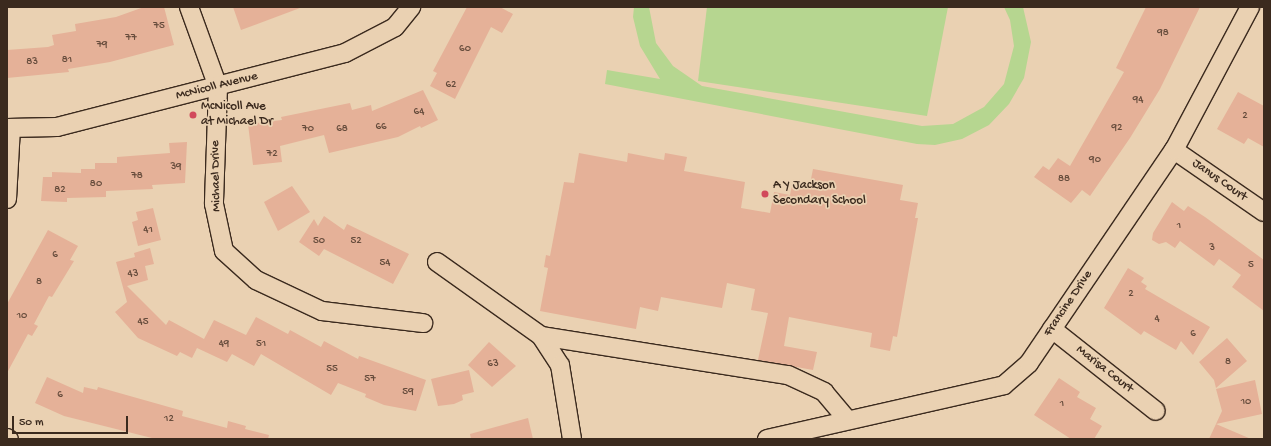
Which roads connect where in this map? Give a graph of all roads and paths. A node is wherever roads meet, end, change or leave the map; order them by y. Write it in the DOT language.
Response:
graph roads {
  1 [pos="189,7"];
  2 [pos="411,7"];
  3 [pos="1250,7"];
  4 [pos="218,87"];
  5 [pos="9,128"];
  6 [pos="1174,150"];
  7 [pos="7,199"];
  8 [pos="1264,212"];
  9 [pos="437,262"];
  10 [pos="423,323"];
  11 [pos="1052,329"];
  12 [pos="541,336"];
  13 [pos="1156,412"];
  14 [pos="847,419"];
  15 [pos="572,439"];
  16 [pos="767,439"];
  1 -- 4 [label="street, Michael Drive"];
  2 -- 4 [label="street, McNicoll Avenue"];
  3 -- 6 [label="street, Francine Drive"];
  4 -- 5 [label="street, McNicoll Avenue"];
  4 -- 10 [label="street, Michael Drive"];
  5 -- 7 [label="street"];
  6 -- 8 [label="street, Janus Court"];
  6 -- 11 [label="street, Francine Drive"];
  9 -- 12 [label="street"];
  11 -- 13 [label="street, Marisa Court"];
  11 -- 14 [label="street, Francine Drive"];
  12 -- 14 [label="street"];
  12 -- 15 [label="street"];
  14 -- 16 [label="street, Francine Drive"];
}
